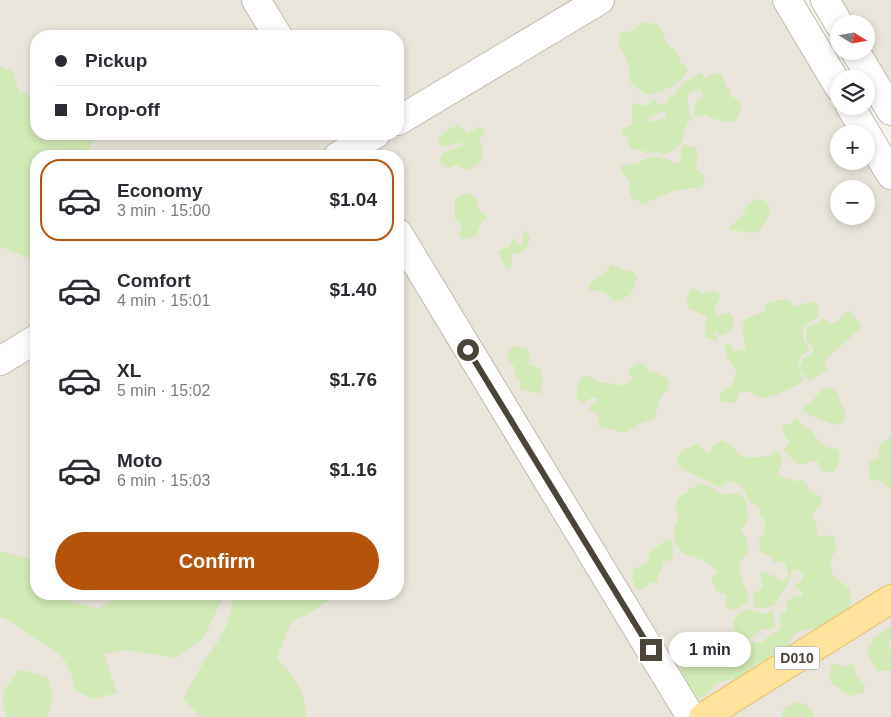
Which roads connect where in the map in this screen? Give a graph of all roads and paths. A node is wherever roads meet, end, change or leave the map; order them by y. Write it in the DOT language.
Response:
graph roads {
  1 [pos="256,0"];
  2 [pos="600,0"];
  3 [pos="787,0"];
  4 [pos="825,0"];
  5 [pos="834,15"];
  6 [pos="274,30"];
  7 [pos="860,60"];
  8 [pos="830,72"];
  9 [pos="891,111"];
  10 [pos="855,115"];
  11 [pos="404,117"];
  12 [pos="363,140"];
  13 [pos="344,149"];
  14 [pos="891,175"];
  15 [pos="404,242"];
  16 [pos="30,343"];
  17 [pos="0,361"];
  18 [pos="891,599"];
  19 [pos="691,717"];
  20 [pos="703,717"];
  1 -- 6 [label="street"];
  2 -- 11 [label="street"];
  3 -- 8 [label="street"];
  4 -- 5 [label="street"];
  7 -- 9 [label="street"];
  10 -- 14 [label="street"];
  12 -- 13 [label="street"];
  15 -- 19 [label="street"];
  16 -- 17 [label="street"];
  18 -- 20 [label="main road, D010"];
}
